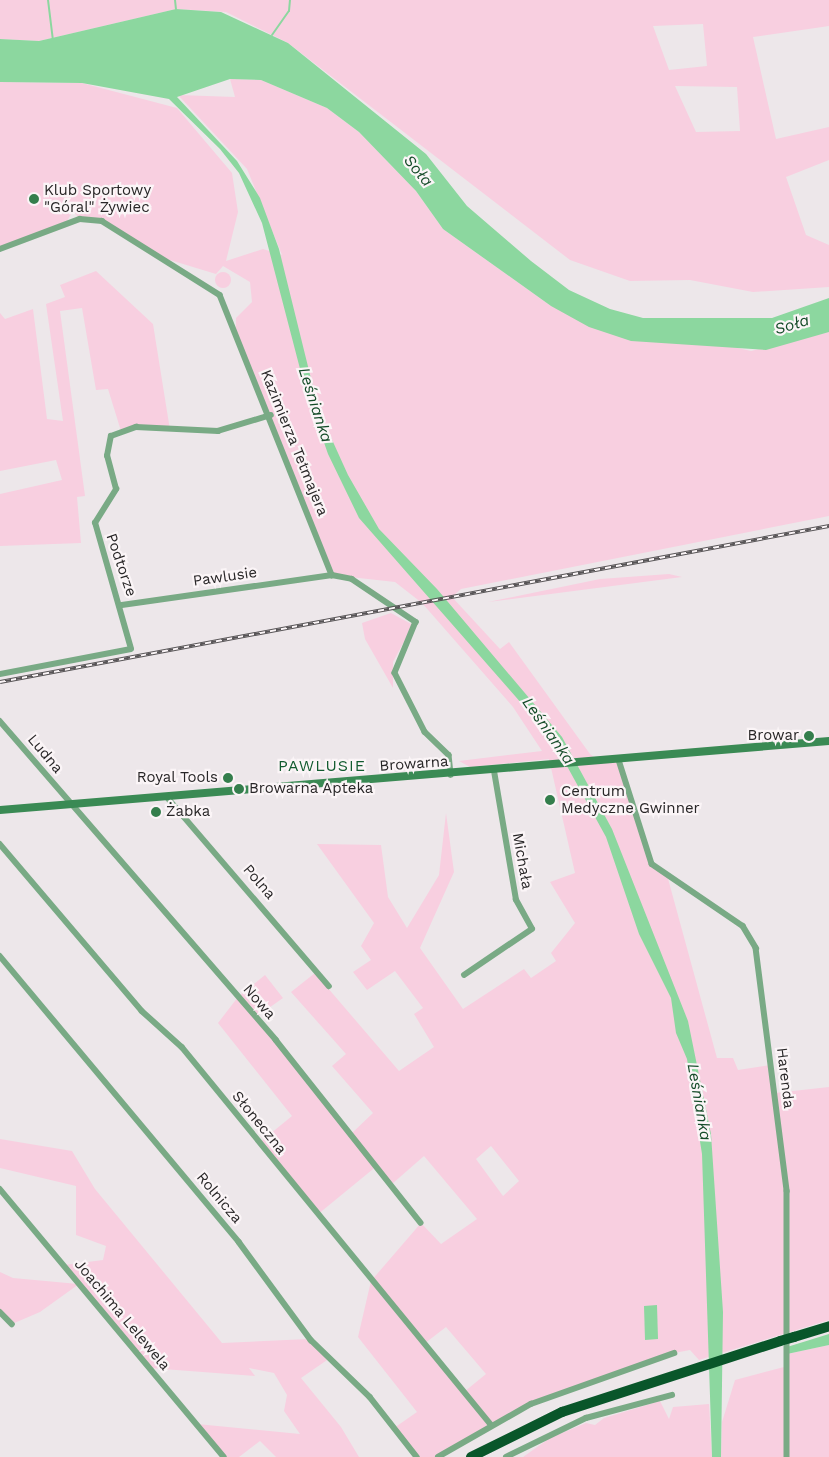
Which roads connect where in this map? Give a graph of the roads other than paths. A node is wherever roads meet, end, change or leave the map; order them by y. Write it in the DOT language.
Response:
graph roads {
  1 [pos="0,249"];
  2 [pos="271,415"];
  3 [pos="332,575"];
  4 [pos="122,605"];
  5 [pos="0,674"];
  6 [pos="0,721"];
  7 [pos="829,741"];
  8 [pos="619,760"];
  9 [pos="494,771"];
  10 [pos="451,775"];
  11 [pos="168,797"];
  12 [pos="71,804"];
  13 [pos="0,810"];
  14 [pos="0,844"];
  15 [pos="0,956"];
  16 [pos="464,975"];
  17 [pos="329,986"];
  18 [pos="0,1189"];
  19 [pos="421,1222"];
  20 [pos="0,1312"];
  21 [pos="12,1324"];
  22 [pos="829,1326"];
  23 [pos="674,1353"];
  24 [pos="672,1395"];
  25 [pos="491,1425"];
  26 [pos="224,1457"];
  27 [pos="417,1457"];
  28 [pos="438,1457"];
  29 [pos="471,1457"];
  30 [pos="506,1457"];
  31 [pos="787,1457"];
  1 -- 2 [label="street, Kazimierza Tetmajera"];
  2 -- 3 [label="street, Kazimierza Tetmajera"];
  2 -- 4 [label="street, Podtorze"];
  3 -- 4 [label="street, Pawlusie"];
  3 -- 10 [label="street"];
  4 -- 5 [label="street, Podtorze"];
  6 -- 12 [label="street, Ludna"];
  7 -- 8 [label="street, Browarna"];
  8 -- 9 [label="street, Browarna"];
  8 -- 31 [label="street, Harenda"];
  9 -- 10 [label="street, Browarna"];
  9 -- 16 [label="street, Michała"];
  10 -- 11 [label="street, Browarna"];
  11 -- 12 [label="street, Browarna"];
  11 -- 17 [label="street, Polna"];
  12 -- 13 [label="street, Browarna"];
  12 -- 19 [label="street, Nowa"];
  14 -- 25 [label="street, Słoneczna"];
  15 -- 27 [label="street, Rolnicza"];
  18 -- 26 [label="street, Joachima Lelewela"];
  20 -- 21 [label="street"];
  22 -- 29 [label="highway, bridge"];
  23 -- 25 [label="street"];
  24 -- 30 [label="street"];
  25 -- 28 [label="street"];
}
